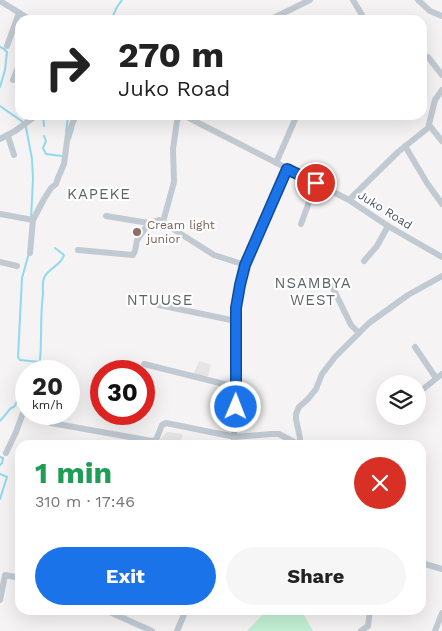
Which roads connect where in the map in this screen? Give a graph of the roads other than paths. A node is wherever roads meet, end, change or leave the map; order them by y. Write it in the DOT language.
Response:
graph roads {
  1 [pos="310,0"];
  2 [pos="353,0"];
  3 [pos="418,0"];
  4 [pos="0,1"];
  5 [pos="20,13"];
  6 [pos="23,15"];
  7 [pos="279,15"];
  8 [pos="362,15"];
  9 [pos="442,16"];
  10 [pos="15,26"];
  11 [pos="7,46"];
  12 [pos="427,58"];
  13 [pos="442,75"];
  14 [pos="15,77"];
  15 [pos="14,80"];
  16 [pos="442,90"];
  17 [pos="30,120"];
  18 [pos="74,120"];
  19 [pos="178,120"];
  20 [pos="191,120"];
  21 [pos="295,120"];
  22 [pos="429,125"];
  23 [pos="8,136"];
  24 [pos="0,139"];
  25 [pos="442,141"];
  26 [pos="405,146"];
  27 [pos="14,155"];
  28 [pos="276,163"];
  29 [pos="287,169"];
  30 [pos="316,183"];
  31 [pos="349,200"];
  32 [pos="442,204"];
  33 [pos="0,214"];
  34 [pos="106,216"];
  35 [pos="33,220"];
  36 [pos="163,222"];
  37 [pos="149,223"];
  38 [pos="301,224"];
  39 [pos="388,226"];
  40 [pos="78,250"];
  41 [pos="30,253"];
  42 [pos="442,257"];
  43 [pos="364,261"];
  44 [pos="0,262"];
  45 [pos="245,265"];
  46 [pos="17,266"];
  47 [pos="442,276"];
  48 [pos="330,282"];
  49 [pos="159,305"];
  50 [pos="236,321"];
  51 [pos="358,333"];
  52 [pos="415,347"];
  53 [pos="155,367"];
  54 [pos="439,376"];
  55 [pos="236,387"];
  56 [pos="426,387"];
  57 [pos="19,425"];
  58 [pos="63,425"];
  59 [pos="234,437"];
  60 [pos="146,440"];
  61 [pos="156,440"];
  62 [pos="290,440"];
  63 [pos="300,440"];
  64 [pos="6,453"];
  65 [pos="426,566"];
  66 [pos="442,569"];
  67 [pos="15,577"];
  68 [pos="0,600"];
  69 [pos="442,613"];
  70 [pos="116,615"];
  71 [pos="184,615"];
  72 [pos="369,615"];
  73 [pos="152,631"];
  74 [pos="177,631"];
  75 [pos="361,631"];
  76 [pos="436,631"];
  1 -- 7 [label="street"];
  2 -- 8 [label="street"];
  3 -- 9 [label="street"];
  4 -- 5 [label="street"];
  5 -- 6 [label="street"];
  10 -- 11 [label="street"];
  12 -- 13 [label="street"];
  14 -- 15 [label="street"];
  16 -- 22 [label="street"];
  17 -- 23 [label="street"];
  18 -- 35 [label="street"];
  19 -- 36 [label="street"];
  20 -- 28 [label="street, Juko Road"];
  21 -- 28 [label="street"];
  22 -- 25 [label="street"];
  22 -- 26 [label="street"];
  23 -- 24 [label="street"];
  23 -- 27 [label="street"];
  26 -- 31 [label="street"];
  26 -- 32 [label="street"];
  28 -- 29 [label="street, Juko Road"];
  29 -- 30 [label="street, Juko Road"];
  29 -- 45 [label="street"];
  30 -- 31 [label="street, Juko Road"];
  30 -- 38 [label="street"];
  31 -- 39 [label="street, Juko Road"];
  33 -- 35 [label="street"];
  34 -- 37 [label="street"];
  35 -- 41 [label="street"];
  36 -- 37 [label="street"];
  36 -- 45 [label="street"];
  37 -- 40 [label="street"];
  39 -- 42 [label="street, Juko Road"];
  39 -- 43 [label="street"];
  44 -- 46 [label="street"];
  45 -- 50 [label="street"];
  47 -- 51 [label="street"];
  48 -- 51 [label="street"];
  49 -- 50 [label="street"];
  50 -- 55 [label="street"];
  51 -- 63 [label="street"];
  52 -- 54 [label="street"];
  53 -- 55 [label="street"];
  54 -- 56 [label="street"];
  55 -- 59 [label="street"];
  57 -- 64 [label="street"];
  58 -- 60 [label="street"];
  59 -- 61 [label="street"];
  59 -- 62 [label="street"];
  65 -- 66 [label="street"];
  67 -- 68 [label="street"];
  69 -- 76 [label="street"];
  70 -- 73 [label="street"];
  71 -- 74 [label="street"];
  72 -- 75 [label="street"];
}
